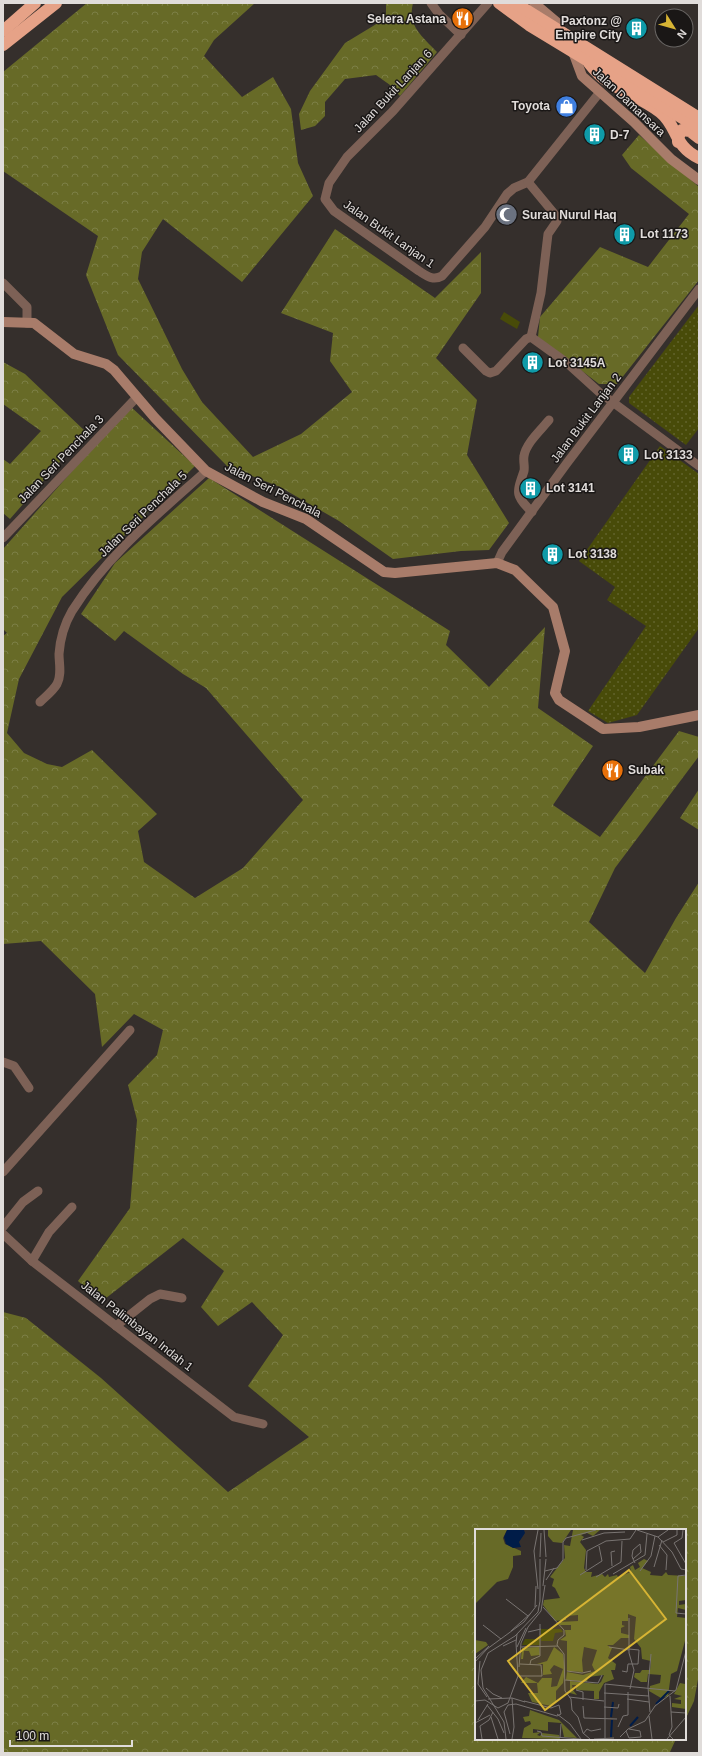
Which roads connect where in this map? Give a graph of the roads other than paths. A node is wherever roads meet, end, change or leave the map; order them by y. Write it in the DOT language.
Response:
graph roads {
  1 [pos="35,3"];
  2 [pos="56,3"];
  3 [pos="431,3"];
  4 [pos="488,3"];
  5 [pos="499,3"];
  6 [pos="516,3"];
  7 [pos="534,3"];
  8 [pos="559,24"];
  9 [pos="3,31"];
  10 [pos="461,34"];
  11 [pos="570,44"];
  12 [pos="3,45"];
  13 [pos="600,92"];
  14 [pos="699,118"];
  15 [pos="699,128"];
  16 [pos="699,137"];
  17 [pos="678,142"];
  18 [pos="699,158"];
  19 [pos="699,180"];
  20 [pos="528,182"];
  21 [pos="325,199"];
  22 [pos="3,283"];
  23 [pos="699,289"];
  24 [pos="3,322"];
  25 [pos="27,323"];
  26 [pos="531,337"];
  27 [pos="463,348"];
  28 [pos="137,397"];
  29 [pos="614,402"];
  30 [pos="549,420"];
  31 [pos="699,466"];
  32 [pos="206,470"];
  33 [pos="532,512"];
  34 [pos="3,538"];
  35 [pos="497,563"];
  36 [pos="40,702"];
  37 [pos="699,715"];
  38 [pos="130,1030"];
  39 [pos="3,1062"];
  40 [pos="30,1088"];
  41 [pos="3,1172"];
  42 [pos="38,1191"];
  43 [pos="72,1207"];
  44 [pos="3,1227"];
  45 [pos="3,1234"];
  46 [pos="32,1261"];
  47 [pos="182,1298"];
  48 [pos="116,1326"];
  49 [pos="263,1424"];
  1 -- 9 [label="highway"];
  2 -- 12 [label="highway"];
  3 -- 10 [label="street"];
  4 -- 10 [label="street, Jalan Bukit Lanjan 6"];
  5 -- 15 [label="highway, bridge"];
  6 -- 11 [label="street"];
  6 -- 14 [label="highway, bridge"];
  7 -- 8 [label="street"];
  8 -- 16 [label="street"];
  10 -- 21 [label="street, Jalan Bukit Lanjan 6"];
  11 -- 13 [label="street, Jalan Damansara"];
  11 -- 17 [label="highway"];
  13 -- 19 [label="street, Jalan Damansara"];
  13 -- 20 [label="street"];
  16 -- 17 [label="highway"];
  17 -- 18 [label="highway"];
  20 -- 21 [label="street, Jalan Bukit Lanjan 1"];
  20 -- 26 [label="street"];
  22 -- 25 [label="street"];
  23 -- 29 [label="street, Jalan Bukit Lanjan 2"];
  24 -- 25 [label="street, Jalan Seri Penchala"];
  25 -- 28 [label="street, Jalan Seri Penchala"];
  26 -- 27 [label="street"];
  26 -- 29 [label="street"];
  28 -- 32 [label="street, Jalan Seri Penchala"];
  28 -- 34 [label="street, Jalan Seri Penchala 3"];
  29 -- 31 [label="street"];
  29 -- 33 [label="street, Jalan Bukit Lanjan 2"];
  30 -- 33 [label="street"];
  32 -- 35 [label="street, Jalan Seri Penchala"];
  32 -- 36 [label="street, Jalan Seri Penchala 5"];
  33 -- 35 [label="street, Jalan Bukit Lanjan 2"];
  35 -- 37 [label="street, Jalan Seri Penchala"];
  38 -- 41 [label="street"];
  39 -- 40 [label="street"];
  42 -- 44 [label="street"];
  43 -- 46 [label="street"];
  45 -- 46 [label="street, Jalan Palimbayan Indah 1"];
  46 -- 48 [label="street, Jalan Palimbayan Indah 1"];
  47 -- 48 [label="street"];
  48 -- 49 [label="street, Jalan Palimbayan Indah 1"];
}
